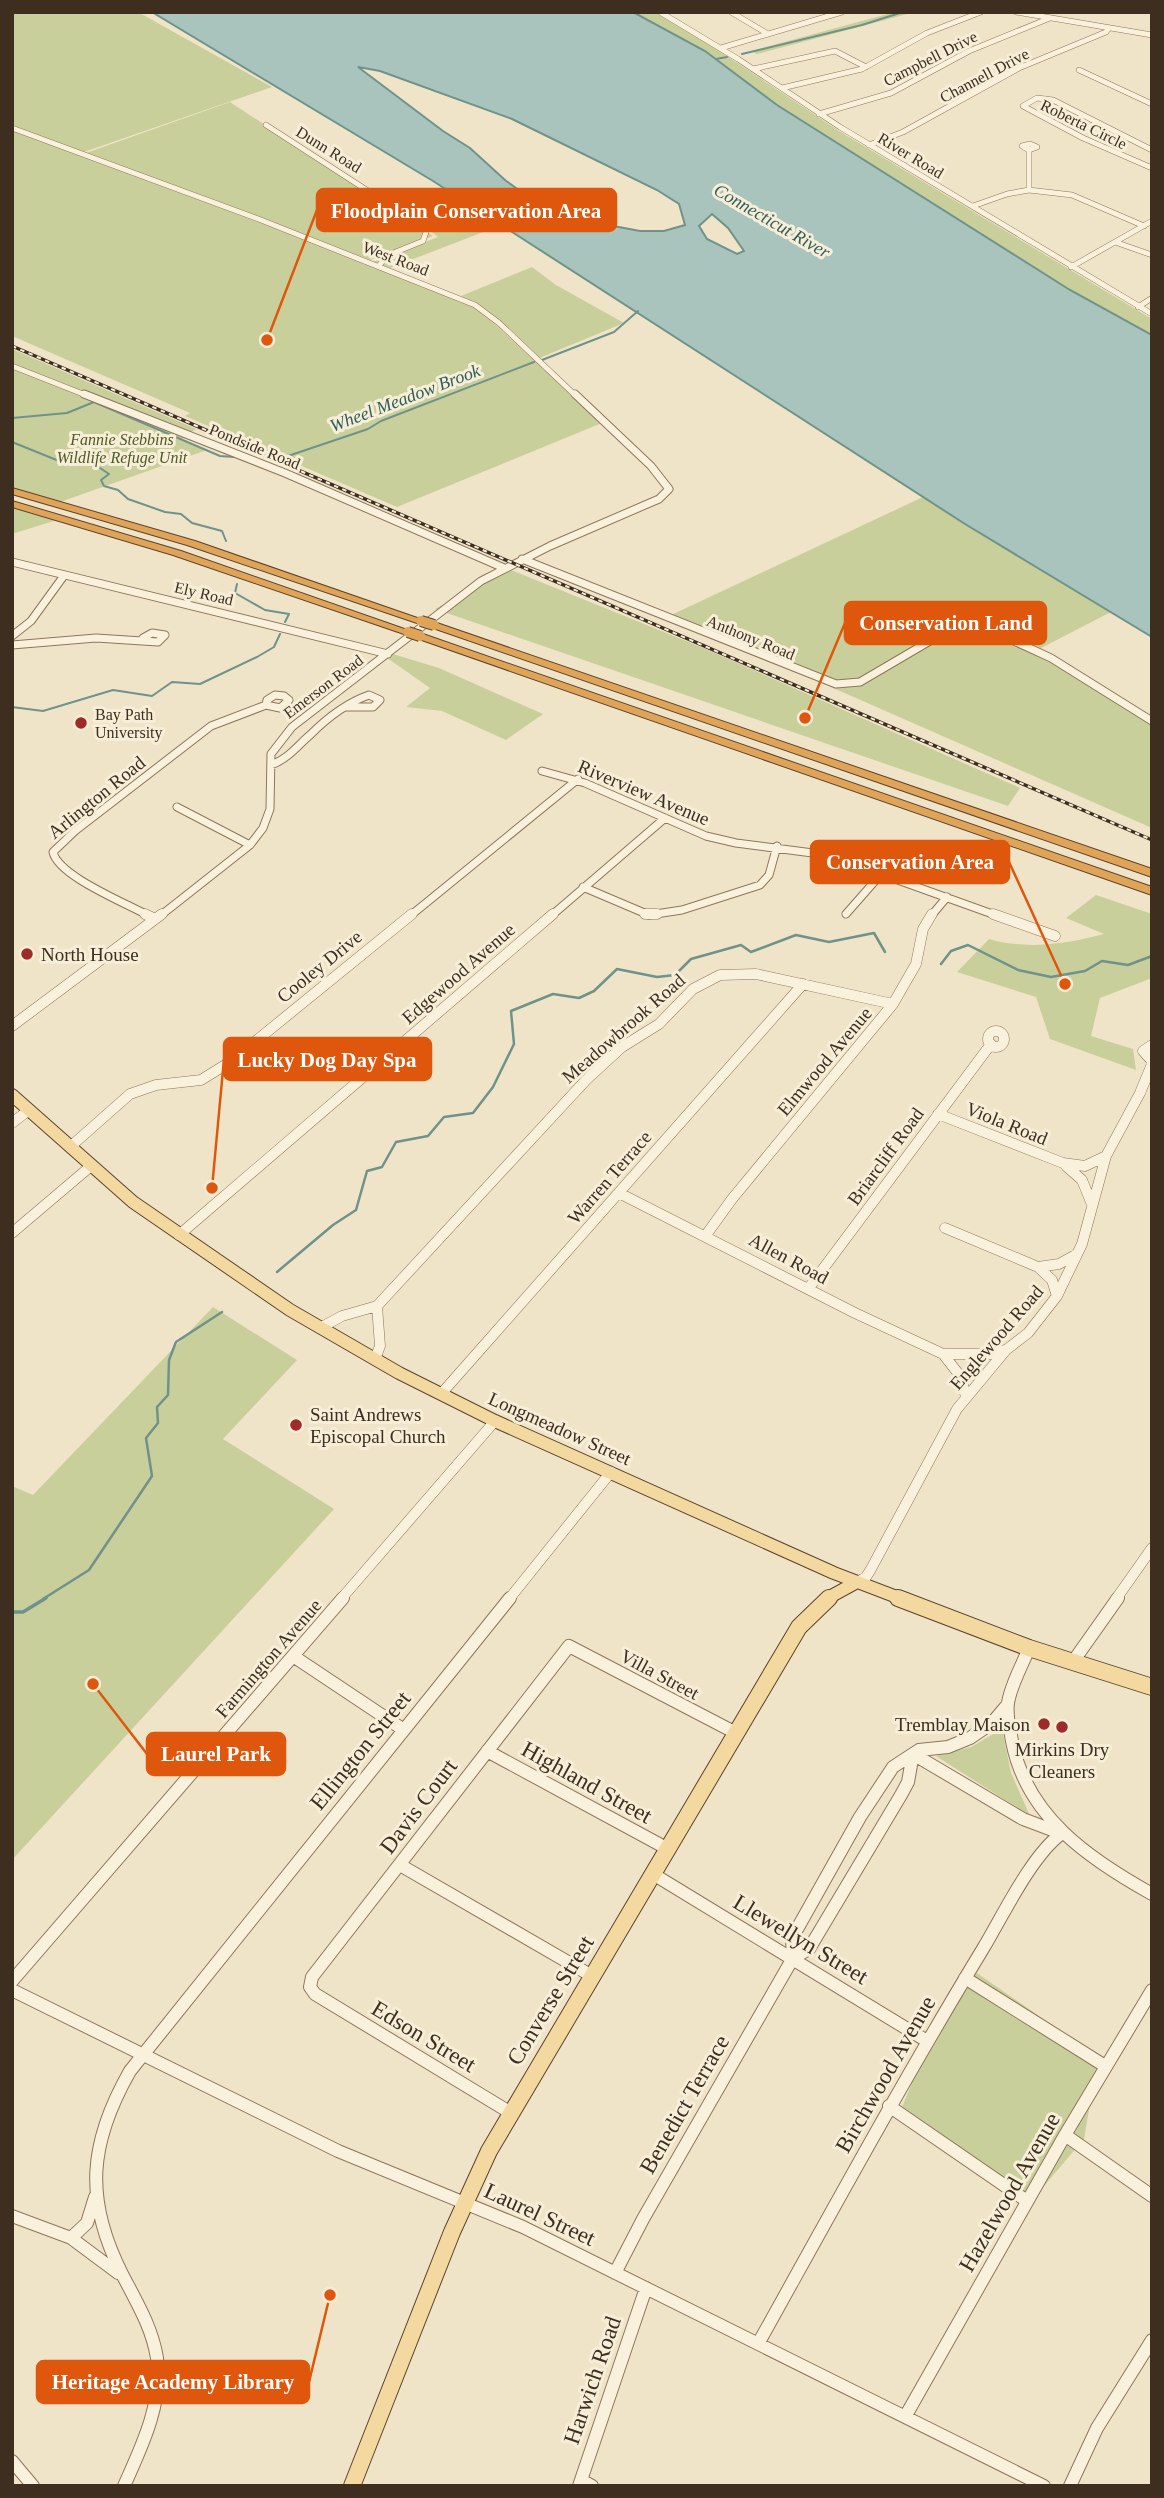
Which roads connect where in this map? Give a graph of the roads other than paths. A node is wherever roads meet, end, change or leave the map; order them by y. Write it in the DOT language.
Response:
graph roads {
  1 [pos="660,12"];
  2 [pos="731,12"];
  3 [pos="810,12"];
  4 [pos="842,12"];
  5 [pos="981,12"];
  6 [pos="1016,12"];
  7 [pos="823,18"];
  8 [pos="1050,18"];
  9 [pos="1110,28"];
  10 [pos="768,34"];
  11 [pos="1152,35"];
  12 [pos="721,48"];
  13 [pos="866,67"];
  14 [pos="753,69"];
  15 [pos="1079,69"];
  16 [pos="782,88"];
  17 [pos="1152,104"];
  18 [pos="819,114"];
  19 [pos="266,125"];
  20 [pos="12,128"];
  21 [pos="869,145"];
  22 [pos="1030,150"];
  23 [pos="1152,150"];
  24 [pos="1152,168"];
  25 [pos="1028,190"];
  26 [pos="973,206"];
  27 [pos="1149,224"];
  28 [pos="1115,242"];
  29 [pos="1152,255"];
  30 [pos="379,266"];
  31 [pos="1071,267"];
  32 [pos="1152,298"];
  33 [pos="1138,307"];
  34 [pos="1152,314"];
  35 [pos="12,366"];
  36 [pos="12,491"];
  37 [pos="667,493"];
  38 [pos="12,504"];
  39 [pos="484,559"];
  40 [pos="522,559"];
  41 [pos="12,562"];
  42 [pos="504,569"];
  43 [pos="63,577"];
  44 [pos="481,581"];
  45 [pos="26,625"];
  46 [pos="12,636"];
  47 [pos="143,638"];
  48 [pos="39,642"];
  49 [pos="12,645"];
  50 [pos="388,654"];
  51 [pos="266,705"];
  52 [pos="346,707"];
  53 [pos="1152,720"];
  54 [pos="271,765"];
  55 [pos="542,771"];
  56 [pos="578,779"];
  57 [pos="177,807"];
  58 [pos="665,818"];
  59 [pos="250,845"];
  60 [pos="777,846"];
  61 [pos="882,873"];
  62 [pos="1152,873"];
  63 [pos="583,887"];
  64 [pos="1152,891"];
  65 [pos="947,897"];
  66 [pos="846,914"];
  67 [pos="155,919"];
  68 [pos="1055,936"];
  69 [pos="803,984"];
  70 [pos="893,1004"];
  71 [pos="12,1026"];
  72 [pos="991,1044"];
  73 [pos="1152,1045"];
  74 [pos="1152,1063"];
  75 [pos="12,1095"];
  76 [pos="29,1110"];
  77 [pos="938,1114"];
  78 [pos="12,1123"];
  79 [pos="70,1147"];
  80 [pos="1106,1156"];
  81 [pos="1063,1163"];
  82 [pos="91,1166"];
  83 [pos="619,1192"];
  84 [pos="1091,1205"];
  85 [pos="945,1228"];
  86 [pos="12,1233"];
  87 [pos="179,1235"];
  88 [pos="705,1235"];
  89 [pos="1077,1254"];
  90 [pos="1038,1267"];
  91 [pos="808,1289"];
  92 [pos="1056,1296"];
  93 [pos="377,1306"];
  94 [pos="320,1328"];
  95 [pos="1006,1350"];
  96 [pos="943,1354"];
  97 [pos="375,1359"];
  98 [pos="441,1394"];
  99 [pos="966,1397"];
  100 [pos="495,1421"];
  101 [pos="611,1472"];
  102 [pos="1152,1548"];
  103 [pos="857,1582"];
  104 [pos="569,1646"];
  105 [pos="1029,1648"];
  106 [pos="293,1656"];
  107 [pos="1072,1663"];
  108 [pos="1152,1687"];
  109 [pos="1007,1704"];
  110 [pos="404,1730"];
  111 [pos="736,1733"];
  112 [pos="487,1751"];
  113 [pos="913,1754"];
  114 [pos="1062,1834"];
  115 [pos="668,1849"];
  116 [pos="400,1865"];
  117 [pos="653,1874"];
  118 [pos="1152,1894"];
  119 [pos="793,1958"];
  120 [pos="592,1976"];
  121 [pos="965,1978"];
  122 [pos="12,1981"];
  123 [pos="12,1990"];
  124 [pos="1152,1990"];
  125 [pos="316,1994"];
  126 [pos="927,2041"];
  127 [pos="143,2055"];
  128 [pos="1105,2066"];
  129 [pos="890,2106"];
  130 [pos="511,2113"];
  131 [pos="1065,2135"];
  132 [pos="96,2194"];
  133 [pos="1152,2196"];
  134 [pos="1027,2201"];
  135 [pos="465,2202"];
  136 [pos="12,2216"];
  137 [pos="71,2238"];
  138 [pos="615,2273"];
  139 [pos="130,2287"];
  140 [pos="646,2288"];
  141 [pos="1152,2340"];
  142 [pos="758,2344"];
  143 [pos="905,2417"];
  144 [pos="12,2461"];
  145 [pos="1026,2481"];
  146 [pos="584,2484"];
  147 [pos="33,2486"];
  148 [pos="124,2486"];
  149 [pos="352,2486"];
  150 [pos="1044,2486"];
  151 [pos="1070,2486"];
  1 -- 12 [label="street, River Road"];
  2 -- 10 [label="street"];
  3 -- 7 [label="street"];
  4 -- 7 [label="street"];
  5 -- 13 [label="street"];
  6 -- 8 [label="street"];
  7 -- 10 [label="street"];
  8 -- 9 [label="street"];
  8 -- 18 [label="street, Campbell Drive"];
  9 -- 11 [label="street"];
  9 -- 21 [label="street, Channell Drive"];
  10 -- 12 [label="street"];
  12 -- 14 [label="street, River Road"];
  13 -- 14 [label="street"];
  13 -- 16 [label="street"];
  14 -- 16 [label="street, River Road"];
  15 -- 17 [label="street"];
  16 -- 18 [label="street, River Road"];
  18 -- 21 [label="street, River Road"];
  19 -- 30 [label="street, Dunn Road"];
  20 -- 30 [label="street, West Road"];
  21 -- 26 [label="street, River Road"];
  22 -- 25 [label="street"];
  23 -- 24 [label="street, Roberta Circle"];
  25 -- 26 [label="street"];
  25 -- 27 [label="street"];
  26 -- 31 [label="street, River Road"];
  27 -- 28 [label="street"];
  28 -- 29 [label="street"];
  28 -- 31 [label="street"];
  30 -- 37 [label="street, West Road"];
  31 -- 33 [label="street, River Road"];
  32 -- 33 [label="street"];
  33 -- 34 [label="street, River Road"];
  35 -- 39 [label="street, Pondside Road"];
  36 -- 62 [label="highway, bridge"];
  37 -- 40 [label="street, Emerson Road"];
  38 -- 64 [label="highway, bridge"];
  39 -- 42 [label="street, Pondside Road"];
  39 -- 44 [label="street"];
  40 -- 42 [label="street, Emerson Road"];
  40 -- 53 [label="street, Anthony Road"];
  41 -- 43 [label="street, Ely Road"];
  42 -- 44 [label="street, Emerson Road"];
  43 -- 45 [label="street"];
  43 -- 50 [label="street, Ely Road"];
  44 -- 50 [label="street, Emerson Road"];
  45 -- 46 [label="street"];
  45 -- 48 [label="street"];
  47 -- 48 [label="street"];
  48 -- 49 [label="street"];
  50 -- 54 [label="street, Emerson Road"];
  51 -- 67 [label="street, Arlington Road"];
  52 -- 54 [label="street"];
  54 -- 59 [label="street, Emerson Road"];
  55 -- 56 [label="street, Riverview Avenue"];
  56 -- 58 [label="street, Riverview Avenue"];
  56 -- 79 [label="street, Cooley Drive"];
  57 -- 59 [label="street"];
  58 -- 60 [label="street, Riverview Avenue"];
  58 -- 63 [label="street, Edgewood Avenue"];
  59 -- 67 [label="street, Emerson Road"];
  60 -- 61 [label="street, Riverview Avenue"];
  60 -- 63 [label="street"];
  61 -- 65 [label="street, Riverview Avenue"];
  61 -- 66 [label="street"];
  63 -- 87 [label="street, Edgewood Avenue"];
  65 -- 68 [label="street, Riverview Avenue"];
  65 -- 70 [label="street, Elmwood Avenue"];
  67 -- 71 [label="street, Emerson Road"];
  69 -- 70 [label="street, Meadowbrook Road"];
  69 -- 83 [label="street, Warren Terrace"];
  69 -- 93 [label="street, Meadowbrook Road"];
  70 -- 88 [label="street, Elmwood Avenue"];
  72 -- 77 [label="street, Briarcliff Road"];
  73 -- 74 [label="street, Englewood Road"];
  74 -- 80 [label="street, Englewood Road"];
  75 -- 76 [label="main road, Longmeadow Street"];
  76 -- 78 [label="street"];
  76 -- 79 [label="main road, Longmeadow Street"];
  77 -- 81 [label="street, Viola Road"];
  77 -- 91 [label="street, Briarcliff Road"];
  79 -- 82 [label="main road, Longmeadow Street"];
  80 -- 81 [label="street, Viola Road"];
  80 -- 84 [label="street, Englewood Road"];
  81 -- 84 [label="street, Viola Road"];
  82 -- 86 [label="street"];
  82 -- 87 [label="main road, Longmeadow Street"];
  83 -- 88 [label="street, Allen Road"];
  83 -- 98 [label="street, Warren Terrace"];
  84 -- 89 [label="street, Englewood Road"];
  85 -- 90 [label="street"];
  87 -- 94 [label="main road, Longmeadow Street"];
  88 -- 91 [label="street, Allen Road"];
  89 -- 90 [label="street"];
  89 -- 92 [label="street, Englewood Road"];
  90 -- 92 [label="street"];
  91 -- 96 [label="street, Allen Road"];
  92 -- 95 [label="street, Englewood Road"];
  93 -- 94 [label="street"];
  93 -- 97 [label="street"];
  94 -- 97 [label="main road, Longmeadow Street"];
  95 -- 96 [label="street, Allen Road"];
  95 -- 99 [label="street, Englewood Road"];
  96 -- 99 [label="street"];
  97 -- 98 [label="main road, Longmeadow Street"];
  98 -- 100 [label="main road, Longmeadow Street"];
  99 -- 103 [label="street, Englewood Road"];
  100 -- 101 [label="main road, Longmeadow Street"];
  100 -- 106 [label="street, Farmington Avenue"];
  101 -- 103 [label="main road, Longmeadow Street"];
  101 -- 110 [label="street, Ellington Street"];
  102 -- 107 [label="street"];
  103 -- 105 [label="main road, Longmeadow Street"];
  103 -- 111 [label="main road, Converse Street"];
  104 -- 111 [label="street, Villa Street"];
  104 -- 112 [label="street, Davis Court"];
  105 -- 107 [label="main road, Longmeadow Street"];
  105 -- 109 [label="street"];
  106 -- 110 [label="street"];
  106 -- 122 [label="street, Farmington Avenue"];
  107 -- 108 [label="main road, Longmeadow Street"];
  109 -- 113 [label="street, Benedict Terrace"];
  109 -- 114 [label="street"];
  110 -- 127 [label="street, Ellington Street"];
  111 -- 115 [label="main road, Converse Street"];
  112 -- 115 [label="street, Highland Street"];
  112 -- 116 [label="street, Davis Court"];
  113 -- 114 [label="street"];
  113 -- 119 [label="street, Benedict Terrace"];
  113 -- 119 [label="street, Benedict Terrace"];
  114 -- 118 [label="street"];
  114 -- 121 [label="street, Birchwood Avenue"];
  115 -- 117 [label="main road, Converse Street"];
  116 -- 120 [label="street"];
  116 -- 125 [label="street, Davis Court"];
  117 -- 119 [label="street, Llewellyn Street"];
  117 -- 120 [label="main road, Converse Street"];
  119 -- 126 [label="street, Llewellyn Street"];
  119 -- 138 [label="street, Benedict Terrace"];
  120 -- 130 [label="main road, Converse Street"];
  121 -- 126 [label="street, Birchwood Avenue"];
  121 -- 128 [label="street"];
  123 -- 127 [label="street, Laurel Street"];
  124 -- 128 [label="street, Hazelwood Avenue"];
  125 -- 130 [label="street, Edson Street"];
  126 -- 129 [label="street, Birchwood Avenue"];
  127 -- 132 [label="street, Ellington Street"];
  127 -- 135 [label="street, Laurel Street"];
  128 -- 131 [label="street, Hazelwood Avenue"];
  129 -- 134 [label="street"];
  129 -- 142 [label="street, Birchwood Avenue"];
  130 -- 135 [label="main road, Converse Street"];
  131 -- 133 [label="street"];
  131 -- 134 [label="street, Hazelwood Avenue"];
  132 -- 137 [label="street"];
  132 -- 139 [label="street"];
  134 -- 143 [label="street, Hazelwood Avenue"];
  135 -- 138 [label="street, Laurel Street"];
  135 -- 149 [label="main road, Converse Street"];
  136 -- 137 [label="street"];
  137 -- 139 [label="street"];
  138 -- 140 [label="street, Laurel Street"];
  139 -- 148 [label="street"];
  140 -- 142 [label="street, Laurel Street"];
  140 -- 146 [label="street, Harwich Road"];
  141 -- 151 [label="street"];
  142 -- 143 [label="street, Laurel Street"];
  143 -- 145 [label="street, Laurel Street"];
  144 -- 147 [label="street"];
  145 -- 150 [label="street, Laurel Street"];
}
